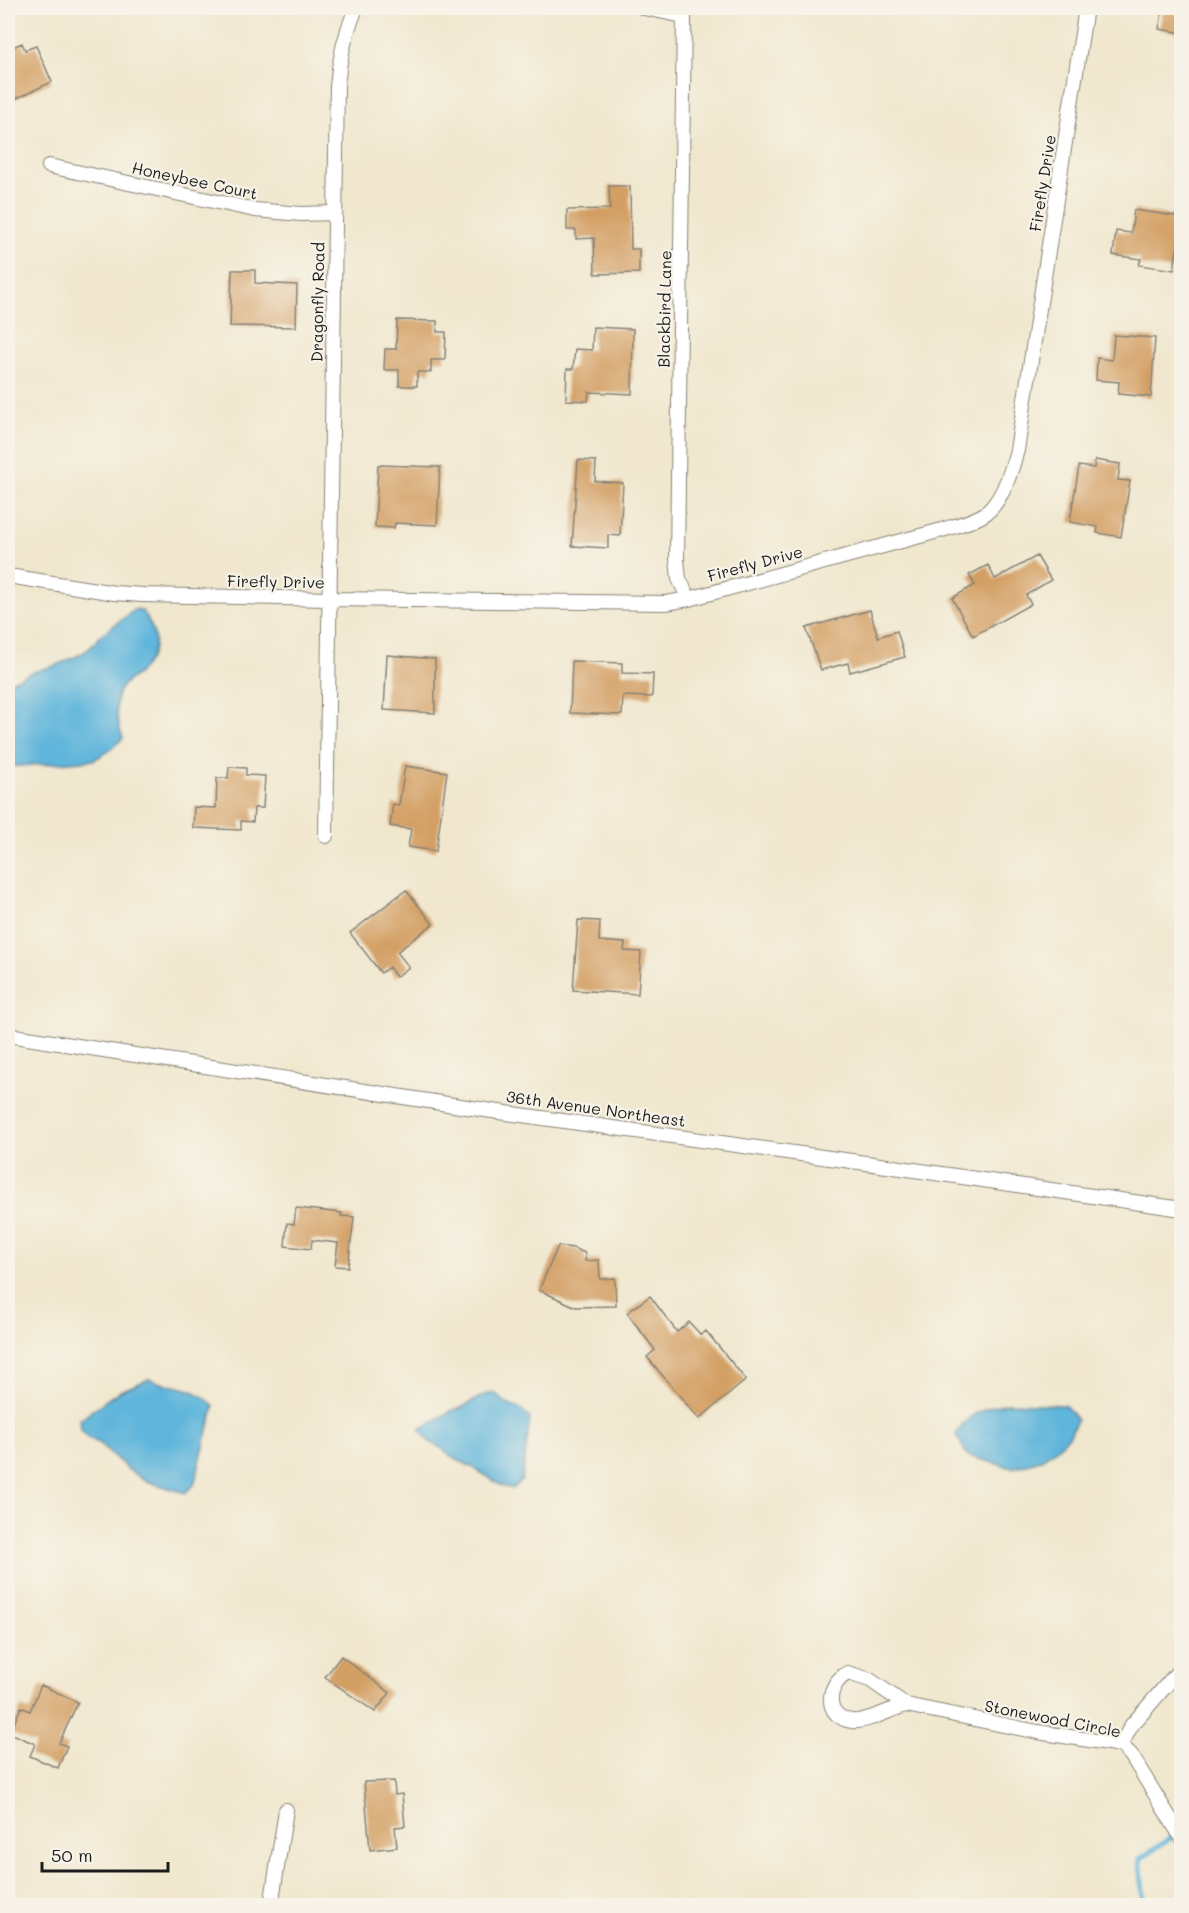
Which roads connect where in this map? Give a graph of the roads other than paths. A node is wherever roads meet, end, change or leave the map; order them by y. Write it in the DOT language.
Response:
graph roads {
  1 [pos="356,8"];
  2 [pos="644,8"];
  3 [pos="1086,8"];
  4 [pos="49,166"];
  5 [pos="335,213"];
  6 [pos="8,576"];
  7 [pos="329,599"];
  8 [pos="689,599"];
  9 [pos="326,836"];
  10 [pos="8,1035"];
  11 [pos="1182,1209"];
  12 [pos="1182,1667"];
  13 [pos="906,1705"];
  14 [pos="1121,1745"];
  15 [pos="286,1810"];
  16 [pos="1182,1838"];
  17 [pos="271,1905"];
  1 -- 5 [label="street, Dragonfly Road"];
  2 -- 8 [label="street, Blackbird Lane"];
  3 -- 8 [label="street, Firefly Drive"];
  4 -- 5 [label="street, Honeybee Court"];
  5 -- 7 [label="street, Dragonfly Road"];
  6 -- 7 [label="street, Firefly Drive"];
  7 -- 8 [label="street, Firefly Drive"];
  7 -- 9 [label="street, Dragonfly Road"];
  10 -- 11 [label="street, 36th Avenue Northeast"];
  12 -- 14 [label="street"];
  13 -- 13 [label="street, Stonewood Circle"];
  13 -- 14 [label="street, Stonewood Circle"];
  14 -- 16 [label="street, Stonewood Circle"];
  15 -- 17 [label="street"];
}
